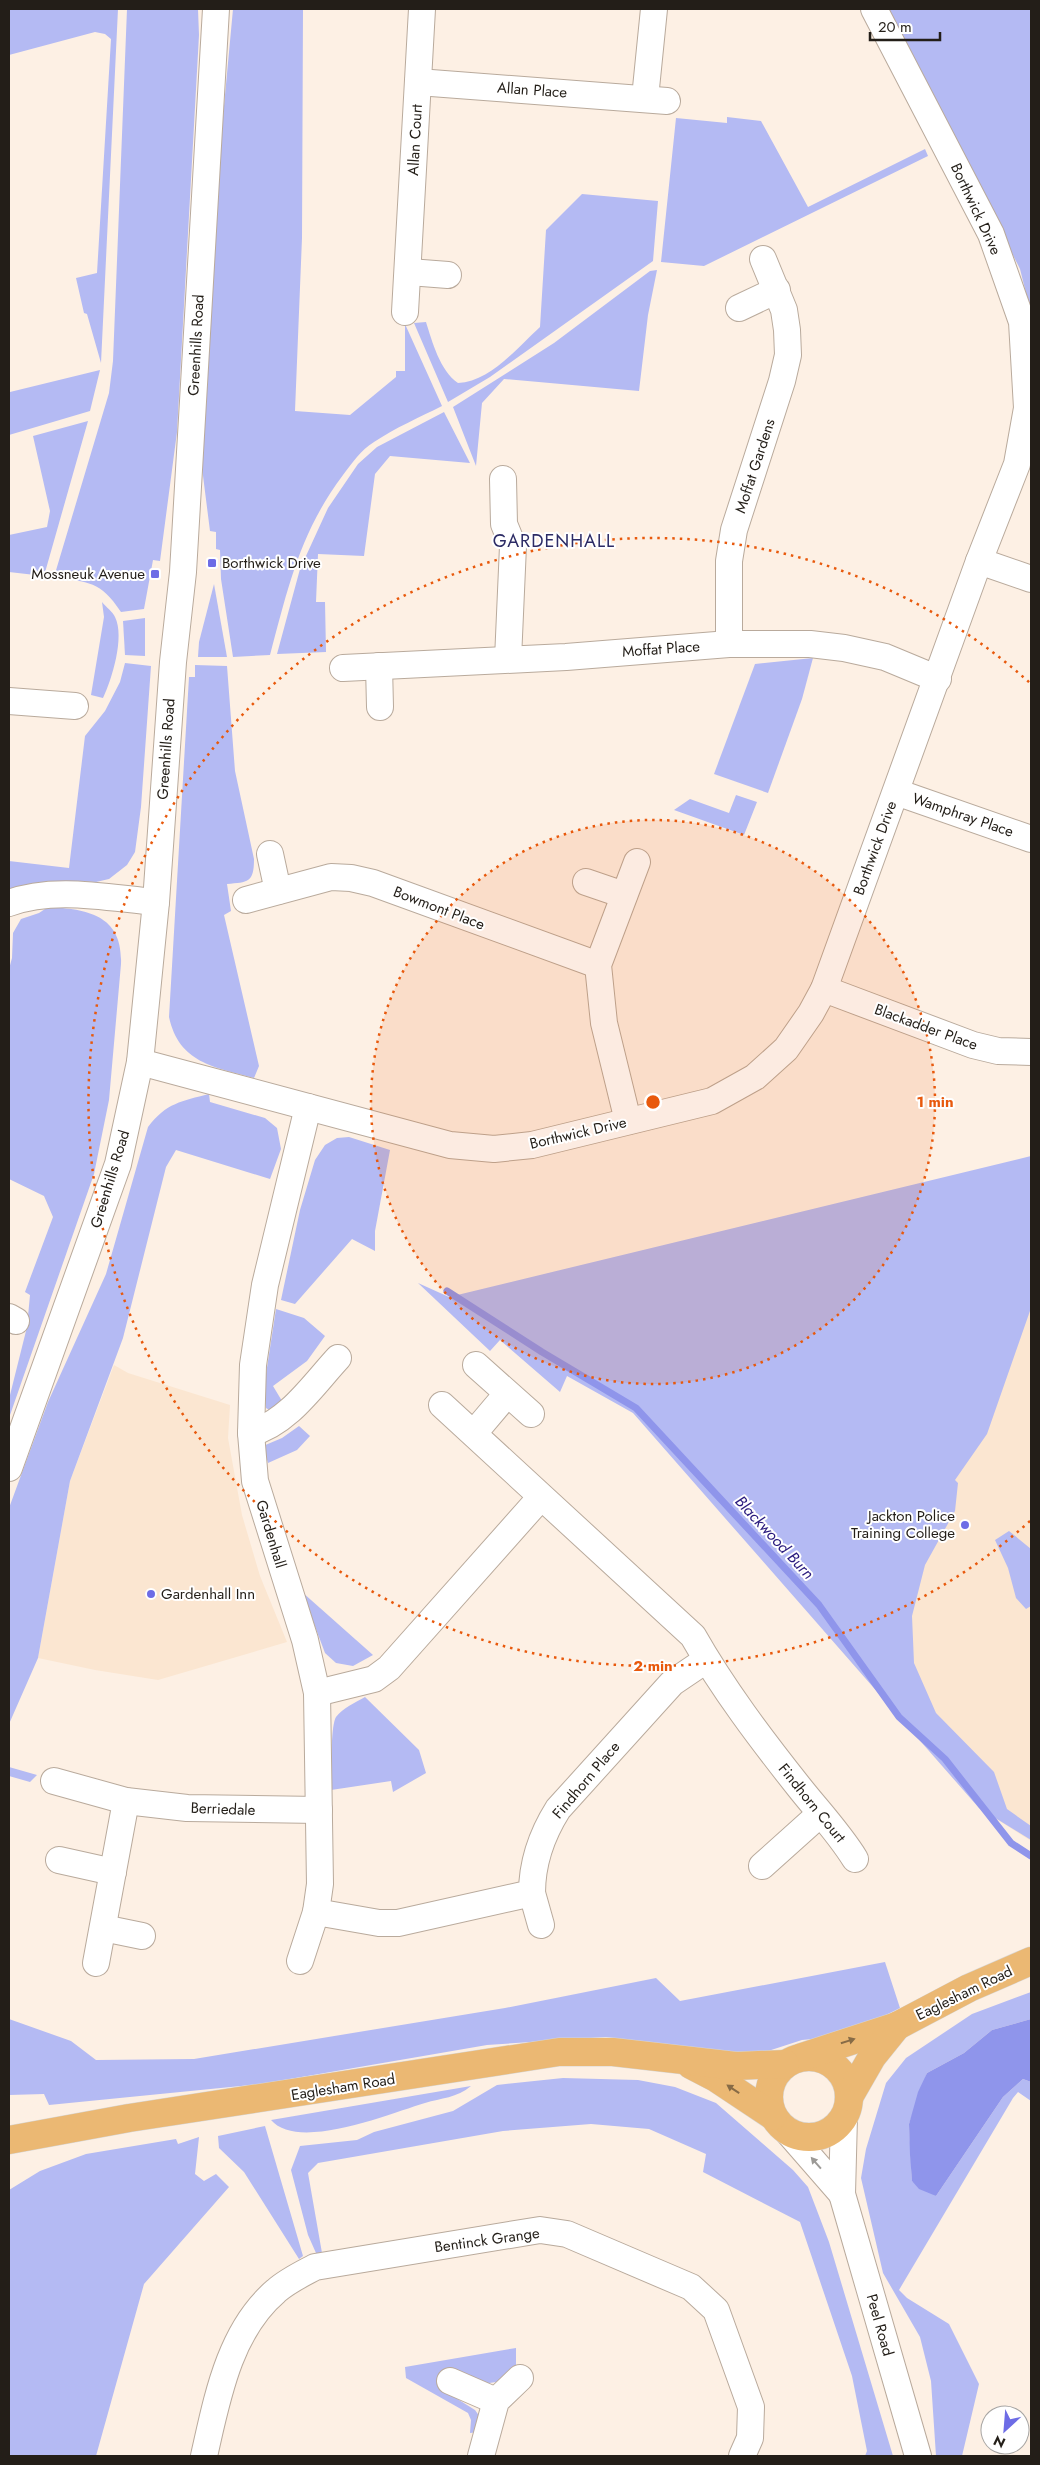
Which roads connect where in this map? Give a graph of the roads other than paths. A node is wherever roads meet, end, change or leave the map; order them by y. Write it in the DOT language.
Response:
graph roads {
  1 [pos="216,9"];
  2 [pos="422,9"];
  3 [pos="654,9"];
  4 [pos="874,9"];
  5 [pos="418,82"];
  6 [pos="762,259"];
  7 [pos="409,272"];
  8 [pos="448,275"];
  9 [pos="777,290"];
  10 [pos="739,308"];
  11 [pos="405,312"];
  12 [pos="503,479"];
  13 [pos="979,561"];
  14 [pos="1031,579"];
  15 [pos="729,644"];
  16 [pos="508,659"];
  17 [pos="379,666"];
  18 [pos="343,668"];
  19 [pos="938,679"];
  20 [pos="9,700"];
  21 [pos="75,706"];
  22 [pos="380,707"];
  23 [pos="896,792"];
  24 [pos="1031,839"];
  25 [pos="270,854"];
  26 [pos="637,862"];
  27 [pos="586,882"];
  28 [pos="278,891"];
  29 [pos="624,895"];
  30 [pos="246,900"];
  31 [pos="156,902"];
  32 [pos="9,903"];
  33 [pos="598,965"];
  34 [pos="824,989"];
  35 [pos="1031,1052"];
  36 [pos="140,1062"];
  37 [pos="308,1107"];
  38 [pos="628,1121"];
  39 [pos="338,1358"];
  40 [pos="476,1365"];
  41 [pos="507,1394"];
  42 [pos="442,1405"];
  43 [pos="531,1414"];
  44 [pos="251,1433"];
  45 [pos="474,1433"];
  46 [pos="9,1468"];
  47 [pos="540,1497"];
  48 [pos="706,1660"];
  49 [pos="317,1693"];
  50 [pos="54,1781"];
  51 [pos="126,1801"];
  52 [pos="319,1810"];
  53 [pos="820,1814"];
  54 [pos="855,1859"];
  55 [pos="59,1860"];
  56 [pos="762,1866"];
  57 [pos="113,1872"];
  58 [pos="532,1893"];
  59 [pos="316,1912"];
  60 [pos="541,1925"];
  61 [pos="103,1928"];
  62 [pos="142,1936"];
  63 [pos="300,1961"];
  64 [pos="1031,1961"];
  65 [pos="96,1963"];
  66 [pos="897,2026"];
  67 [pos="678,2059"];
  68 [pos="794,2060"];
  69 [pos="847,2107"];
  70 [pos="781,2124"];
  71 [pos="9,2140"];
  72 [pos="842,2194"];
  73 [pos="520,2378"];
  74 [pos="450,2381"];
  75 [pos="496,2401"];
  76 [pos="204,2456"];
  77 [pos="481,2456"];
  78 [pos="742,2456"];
  79 [pos="918,2456"];
  1 -- 31 [label="street, Greenhills Road"];
  2 -- 5 [label="street, Allan Court"];
  3 -- 5 [label="street, Allan Place"];
  4 -- 13 [label="street, Borthwick Drive"];
  5 -- 7 [label="street, Allan Court"];
  6 -- 9 [label="street, Moffat Gardens"];
  7 -- 8 [label="street"];
  7 -- 11 [label="street, Allan Court"];
  9 -- 10 [label="street"];
  9 -- 15 [label="street, Moffat Gardens"];
  12 -- 16 [label="street"];
  13 -- 14 [label="street"];
  13 -- 19 [label="street, Borthwick Drive"];
  15 -- 16 [label="street, Moffat Place"];
  15 -- 19 [label="street, Moffat Place"];
  16 -- 17 [label="street, Moffat Place"];
  17 -- 18 [label="street, Moffat Place"];
  17 -- 22 [label="street"];
  19 -- 23 [label="street, Borthwick Drive"];
  20 -- 21 [label="street"];
  23 -- 24 [label="street, Wamphray Place"];
  23 -- 34 [label="street, Borthwick Drive"];
  25 -- 28 [label="street"];
  26 -- 29 [label="street"];
  27 -- 29 [label="street"];
  28 -- 30 [label="street, Bowmont Place"];
  28 -- 33 [label="street, Bowmont Place"];
  29 -- 33 [label="street"];
  31 -- 32 [label="street"];
  31 -- 36 [label="street, Greenhills Road"];
  33 -- 38 [label="street"];
  34 -- 35 [label="street, Blackadder Place"];
  34 -- 38 [label="street, Borthwick Drive"];
  36 -- 37 [label="street, Borthwick Drive"];
  36 -- 46 [label="street, Greenhills Road"];
  37 -- 38 [label="street, Borthwick Drive"];
  37 -- 44 [label="street, Gardenhall"];
  39 -- 44 [label="street"];
  40 -- 41 [label="street"];
  41 -- 43 [label="street"];
  41 -- 45 [label="street"];
  42 -- 45 [label="street"];
  44 -- 49 [label="street, Gardenhall"];
  45 -- 47 [label="street"];
  47 -- 48 [label="street"];
  47 -- 49 [label="street"];
  48 -- 53 [label="street, Findhorn Court"];
  48 -- 58 [label="street, Findhorn Place"];
  49 -- 52 [label="street, Gardenhall"];
  50 -- 51 [label="street, Berriedale"];
  51 -- 52 [label="street, Berriedale"];
  51 -- 57 [label="street"];
  52 -- 59 [label="street, Gardenhall"];
  53 -- 54 [label="street, Findhorn Court"];
  53 -- 56 [label="street"];
  55 -- 57 [label="street"];
  57 -- 61 [label="street"];
  58 -- 59 [label="street"];
  58 -- 60 [label="street, Findhorn Place"];
  59 -- 63 [label="street, Gardenhall"];
  61 -- 62 [label="street"];
  61 -- 65 [label="street"];
  64 -- 66 [label="main road, Eaglesham Road"];
  68 -- 66 [label="main road, one-way"];
  66 -- 69 [label="main road"];
  67 -- 68 [label="main road, Eaglesham Road"];
  70 -- 67 [label="main road, one-way"];
  67 -- 71 [label="main road, Eaglesham Road"];
  68 -- 69 [label="main road"];
  68 -- 70 [label="main road"];
  69 -- 70 [label="main road"];
  69 -- 72 [label="street"];
  72 -- 70 [label="street, one-way"];
  72 -- 79 [label="street, Peel Road"];
  73 -- 75 [label="street"];
  74 -- 75 [label="street"];
  75 -- 77 [label="street"];
  76 -- 78 [label="street, Bentinck Grange"];
}
